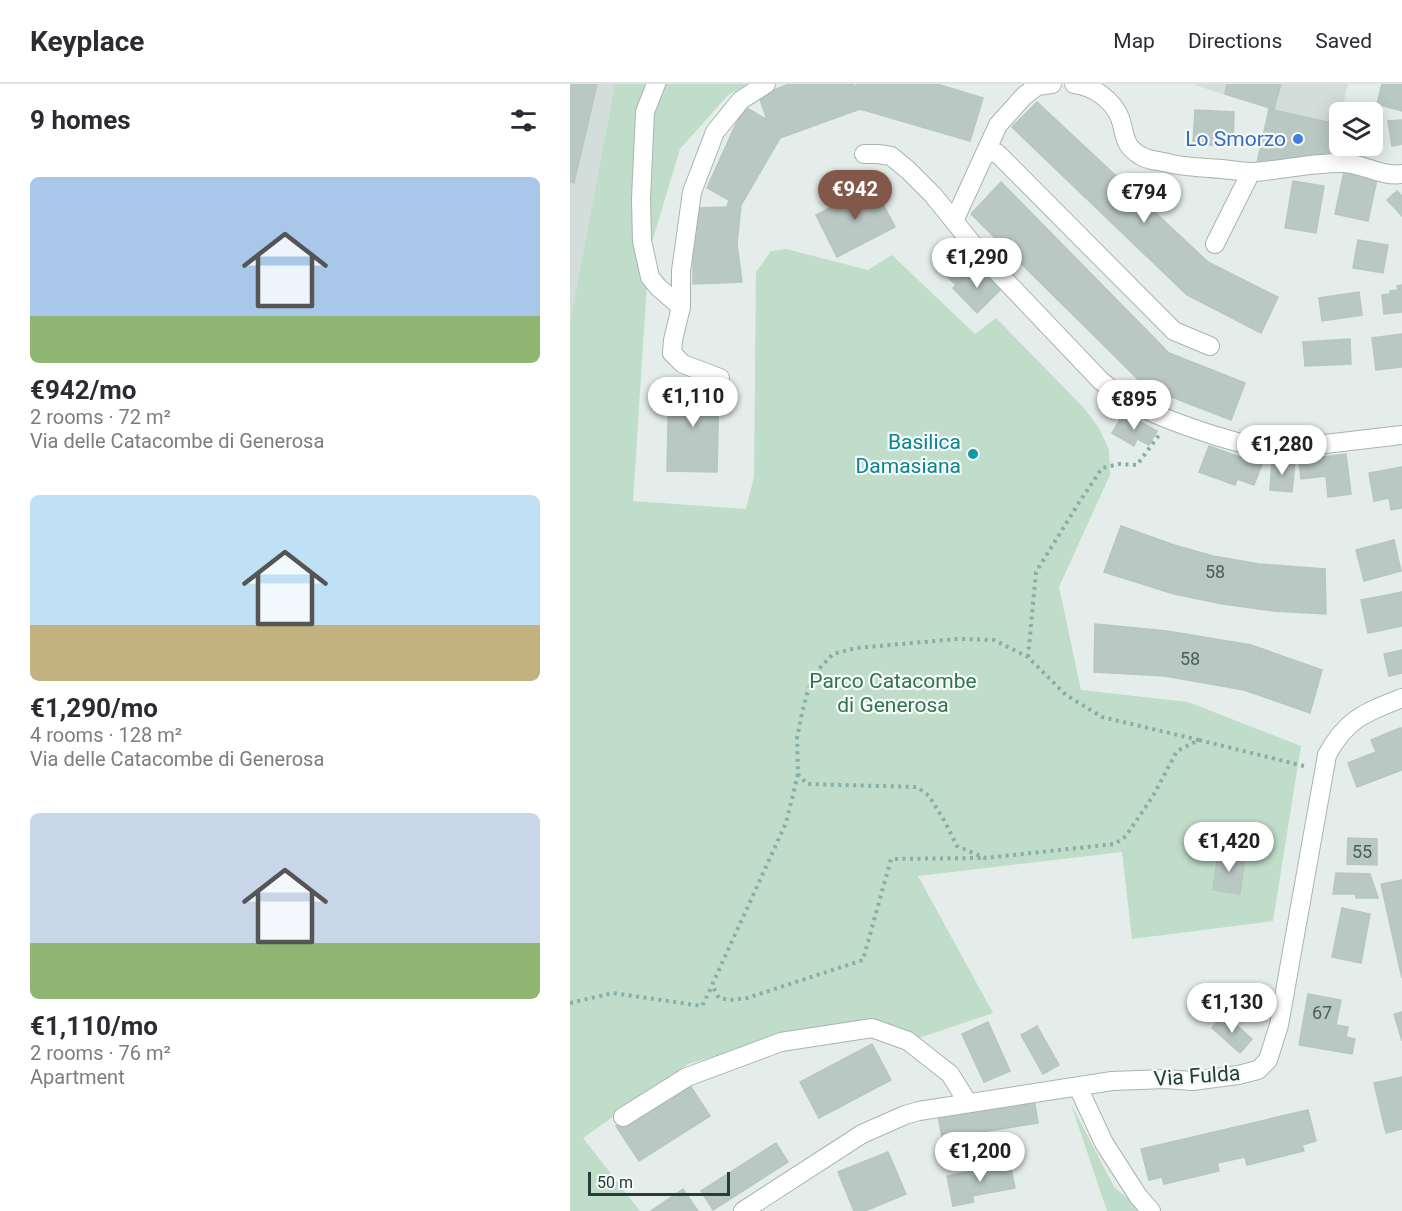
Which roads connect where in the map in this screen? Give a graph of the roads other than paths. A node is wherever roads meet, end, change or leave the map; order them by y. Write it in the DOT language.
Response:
graph roads {
  1 [pos="656,84"];
  2 [pos="766,84"];
  3 [pos="1052,84"];
  4 [pos="1074,84"];
  5 [pos="986,153"];
  6 [pos="864,154"];
  7 [pos="1251,172"];
  8 [pos="1402,174"];
  9 [pos="954,221"];
  10 [pos="1215,244"];
  11 [pos="681,307"];
  12 [pos="1210,346"];
  13 [pos="720,378"];
  14 [pos="1402,435"];
  15 [pos="1402,698"];
  16 [pos="1078,1087"];
  17 [pos="968,1103"];
  18 [pos="623,1117"];
  19 [pos="752,1208"];
  20 [pos="1151,1211"];
  1 -- 11 [label="street"];
  2 -- 11 [label="street"];
  3 -- 5 [label="street"];
  4 -- 7 [label="street"];
  5 -- 9 [label="street"];
  5 -- 12 [label="street"];
  6 -- 9 [label="street"];
  7 -- 8 [label="street"];
  7 -- 10 [label="street"];
  9 -- 14 [label="street"];
  11 -- 13 [label="street"];
  15 -- 16 [label="street, Via Fulda"];
  16 -- 17 [label="street, Via Fulda"];
  16 -- 20 [label="street"];
  17 -- 18 [label="street"];
  17 -- 19 [label="street, Via Fulda"];
}
